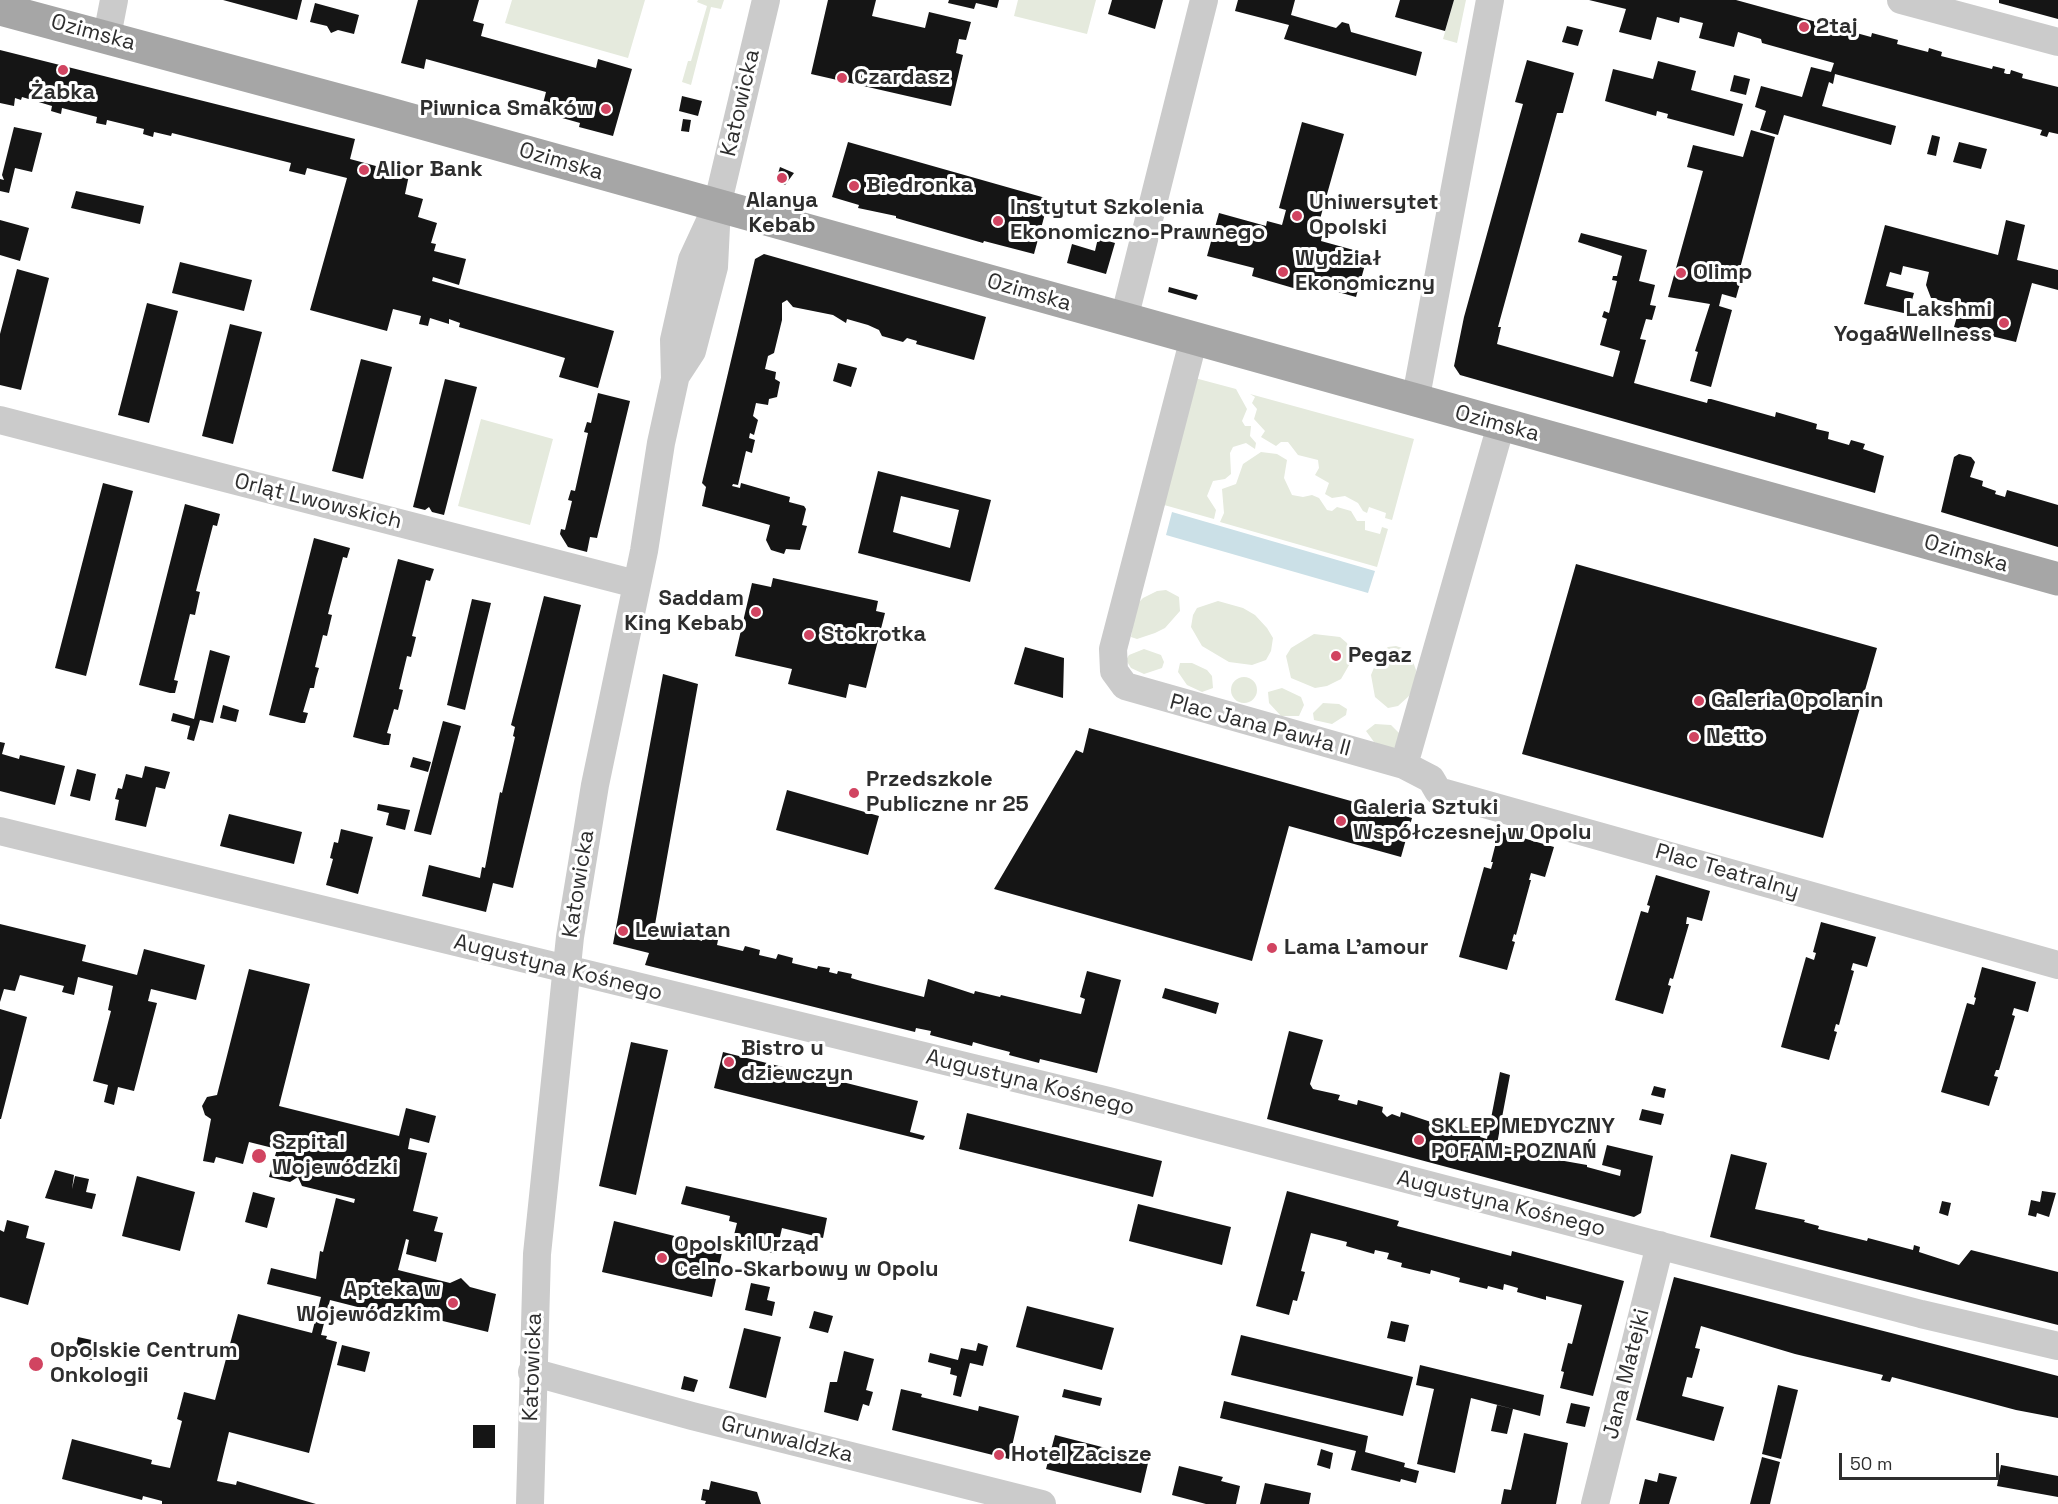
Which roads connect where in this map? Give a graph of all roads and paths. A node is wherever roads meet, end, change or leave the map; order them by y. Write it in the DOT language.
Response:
graph roads {
  1 [pos="114,0"];
  2 [pos="766,0"];
  3 [pos="1204,0"];
  4 [pos="1490,0"];
  5 [pos="1901,0"];
  6 [pos="0,9"];
  7 [pos="107,36"];
  8 [pos="2058,42"];
  9 [pos="717,206"];
  10 [pos="1124,319"];
  11 [pos="1194,338"];
  12 [pos="1415,402"];
  13 [pos="0,420"];
  14 [pos="1501,425"];
  15 [pos="2058,579"];
  16 [pos="636,584"];
  17 [pos="1404,765"];
  18 [pos="0,831"];
  19 [pos="2058,965"];
  20 [pos="566,971"];
  21 [pos="1660,1245"];
  22 [pos="2058,1346"];
  23 [pos="532,1372"];
  24 [pos="530,1504"];
  25 [pos="1042,1504"];
  26 [pos="1595,1504"];
  1 -- 7 [label="street"];
  2 -- 9 [label="street, Katowicka"];
  3 -- 10 [label="street"];
  4 -- 12 [label="street"];
  5 -- 8 [label="street"];
  6 -- 7 [label="main road, Ozimska"];
  7 -- 9 [label="main road, Ozimska"];
  9 -- 10 [label="main road, Ozimska"];
  9 -- 16 [label="street, Katowicka"];
  10 -- 11 [label="main road, Ozimska"];
  11 -- 12 [label="main road, Ozimska"];
  11 -- 17 [label="street, Plac Jana Pawła II"];
  12 -- 14 [label="main road, Ozimska"];
  13 -- 16 [label="street, Orląt Lwowskich"];
  14 -- 15 [label="main road, Ozimska"];
  14 -- 17 [label="street"];
  16 -- 20 [label="street, Katowicka"];
  17 -- 19 [label="street, Plac Teatralny"];
  18 -- 20 [label="street, Augustyna Kośnego"];
  20 -- 21 [label="street, Augustyna Kośnego"];
  20 -- 23 [label="street, Katowicka"];
  21 -- 22 [label="street, Augustyna Kośnego"];
  21 -- 26 [label="street, Jana Matejki"];
  23 -- 24 [label="street, Katowicka"];
  23 -- 25 [label="street, Grunwaldzka"];
}
